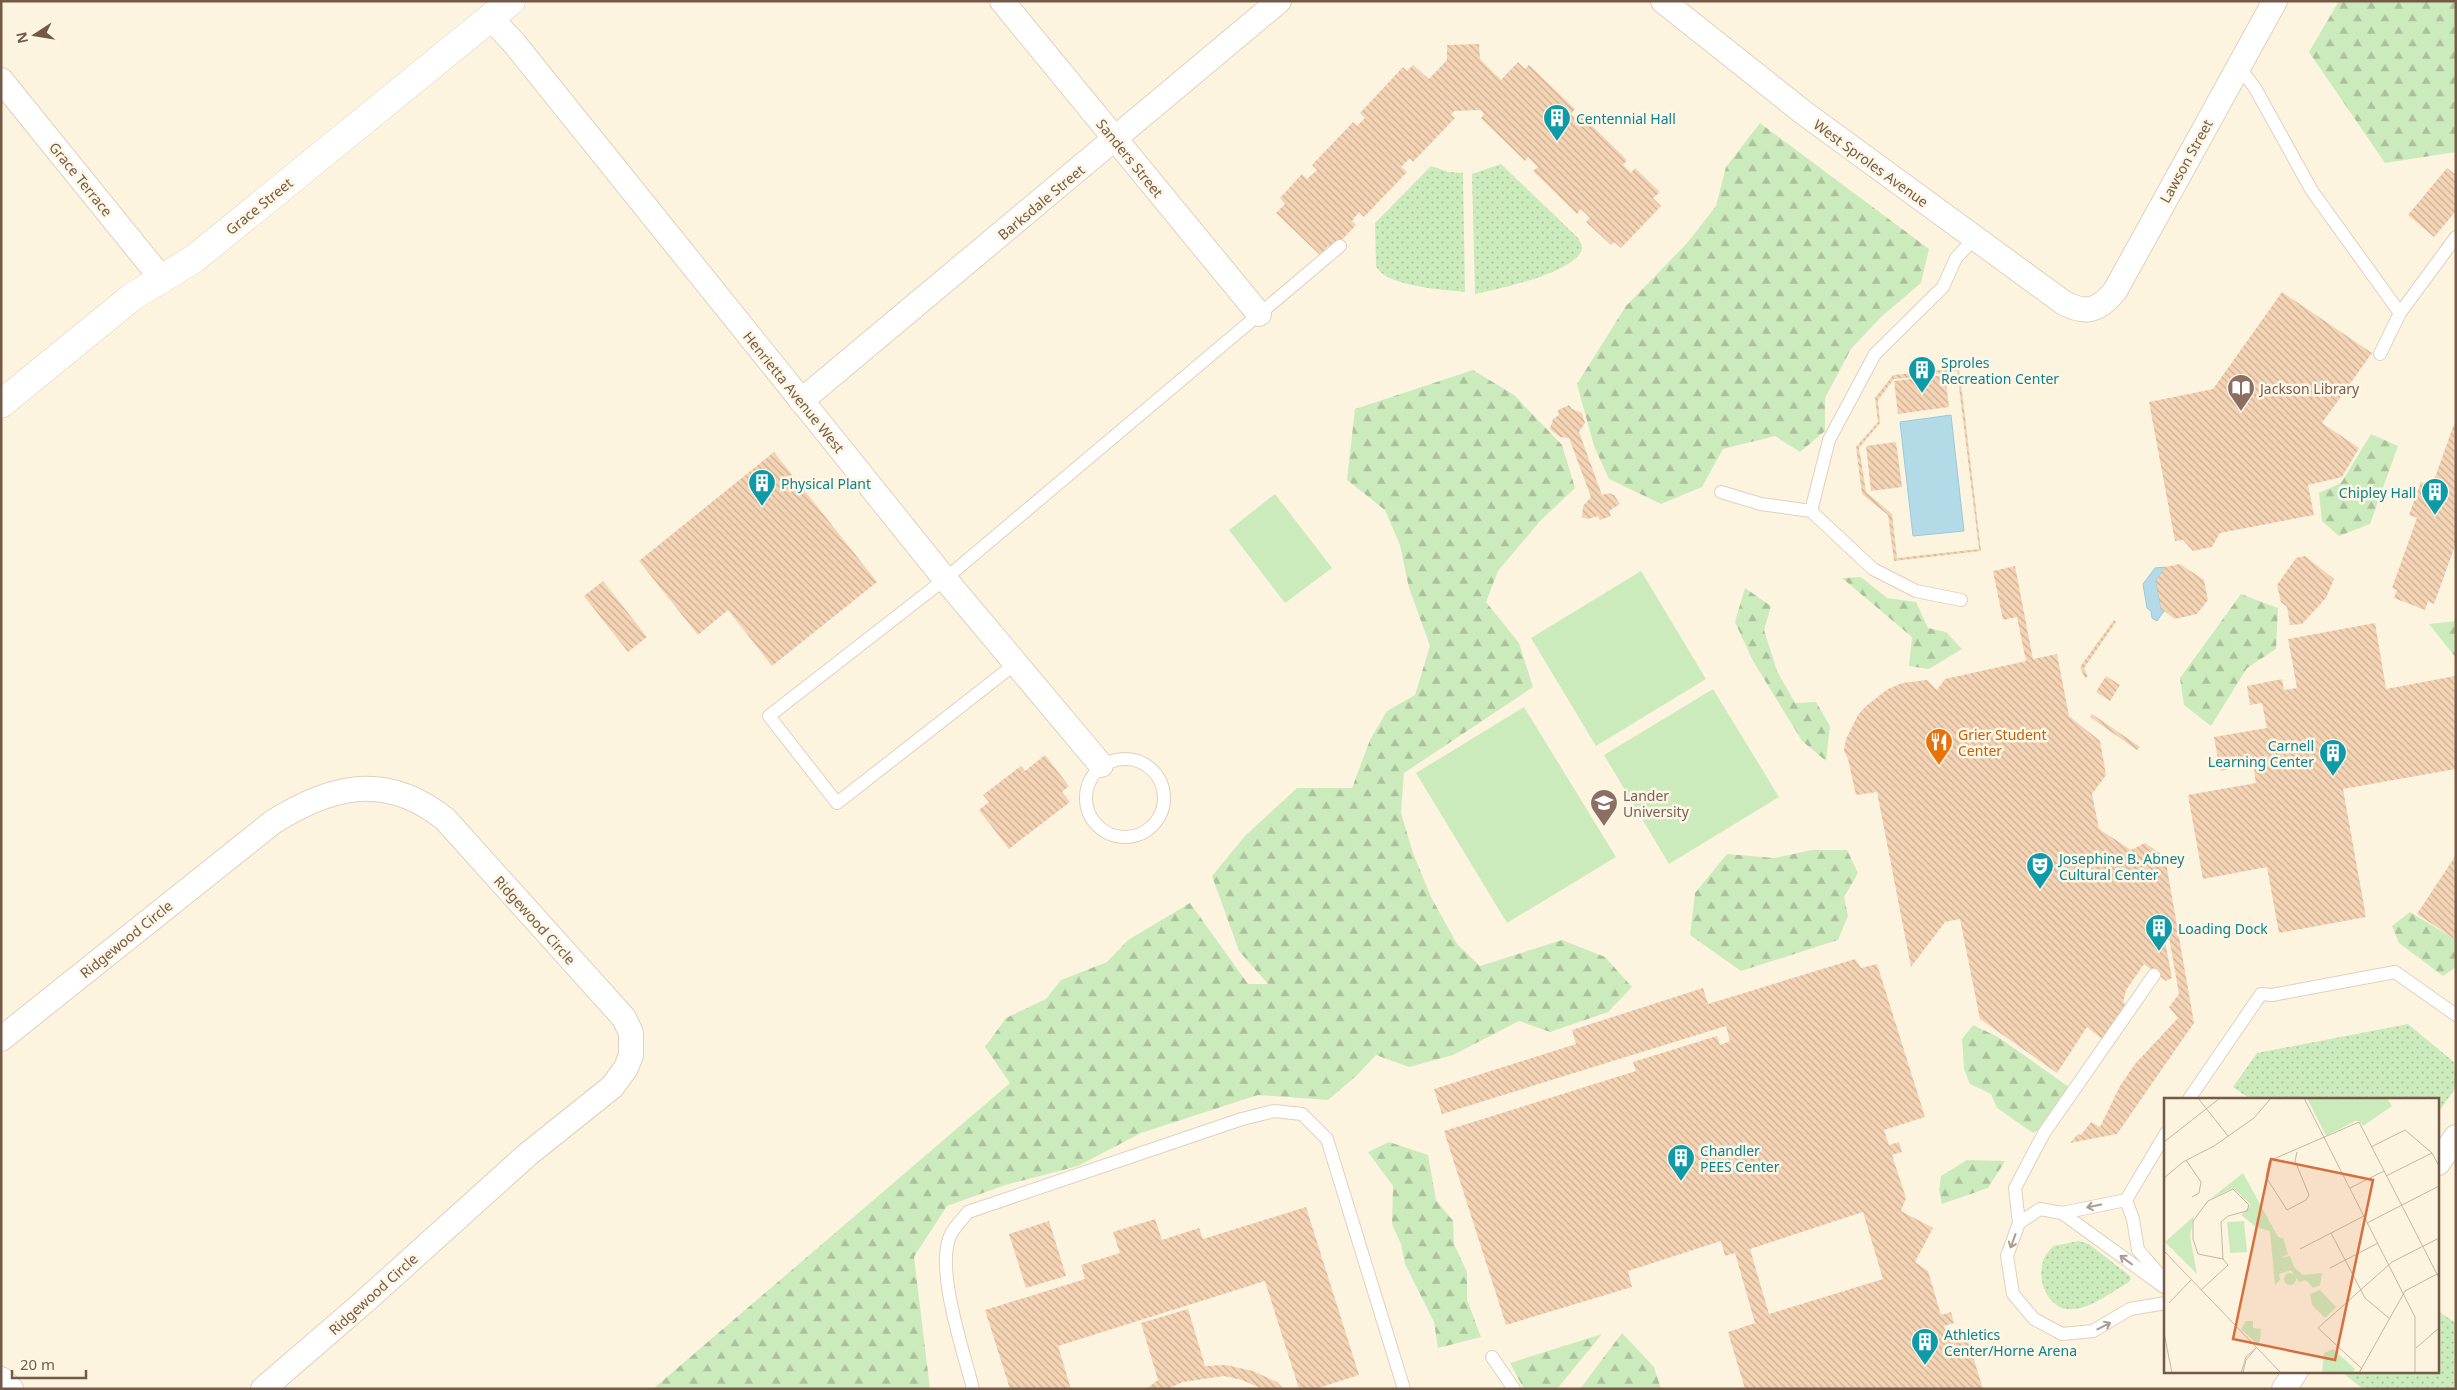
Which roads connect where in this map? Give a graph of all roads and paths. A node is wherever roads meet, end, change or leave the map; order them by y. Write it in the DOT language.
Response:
graph roads {
  1 [pos="1002,1"];
  2 [pos="1279,1"];
  3 [pos="1663,1"];
  4 [pos="2275,1"];
  5 [pos="500,9"];
  6 [pos="2239,66"];
  7 [pos="1,80"];
  8 [pos="1115,140"];
  9 [pos="2456,236"];
  10 [pos="1975,238"];
  11 [pos="1340,246"];
  12 [pos="162,279"];
  13 [pos="2088,310"];
  14 [pos="2400,313"];
  15 [pos="1259,314"];
  16 [pos="2380,354"];
  17 [pos="801,401"];
  18 [pos="1,404"];
  19 [pos="1721,492"];
  20 [pos="1811,511"];
  21 [pos="945,579"];
  22 [pos="1961,600"];
  23 [pos="1015,664"];
  24 [pos="1101,765"];
  25 [pos="2154,975"];
  26 [pos="2456,1015"];
  27 [pos="1,1039"];
  28 [pos="2189,1098"];
  29 [pos="2164,1136"];
  30 [pos="2456,1137"];
  31 [pos="2440,1159"];
  32 [pos="2126,1200"];
  33 [pos="2062,1213"];
  34 [pos="2019,1223"];
  35 [pos="2164,1280"];
  36 [pos="2164,1288"];
  37 [pos="2164,1303"];
  38 [pos="1492,1357"];
  39 [pos="1,1379"];
  40 [pos="11,1389"];
  41 [pos="263,1389"];
  42 [pos="974,1389"];
  43 [pos="1404,1389"];
  44 [pos="1514,1389"];
  1 -- 8 [label="street, Sanders Street"];
  2 -- 8 [label="street, Barksdale Street"];
  3 -- 10 [label="street, West Sproles Avenue"];
  4 -- 6 [label="street, Lawson Street"];
  5 -- 12 [label="main road, Grace Street"];
  5 -- 17 [label="street, Henrietta Avenue West"];
  6 -- 13 [label="street, Lawson Street"];
  6 -- 14 [label="lane"];
  7 -- 12 [label="street, Grace Terrace"];
  8 -- 15 [label="street, Sanders Street"];
  8 -- 17 [label="street, Barksdale Street"];
  9 -- 14 [label="lane"];
  10 -- 13 [label="street, West Sproles Avenue"];
  10 -- 20 [label="lane"];
  11 -- 15 [label="lane"];
  12 -- 18 [label="main road, Grace Street"];
  14 -- 16 [label="lane"];
  15 -- 21 [label="lane"];
  17 -- 21 [label="street, Henrietta Avenue West"];
  19 -- 20 [label="lane"];
  20 -- 22 [label="lane"];
  21 -- 23 [label="street, Henrietta Avenue West"];
  21 -- 23 [label="lane"];
  23 -- 24 [label="street, Henrietta Avenue West"];
  24 -- 24 [label="lane"];
  25 -- 34 [label="lane"];
  26 -- 28 [label="lane"];
  27 -- 41 [label="street, Ridgewood Circle"];
  29 -- 32 [label="lane"];
  30 -- 31 [label="street"];
  32 -- 33 [label="lane, one-way"];
  32 -- 35 [label="lane"];
  33 -- 34 [label="lane"];
  36 -- 33 [label="lane, one-way"];
  34 -- 37 [label="lane, one-way"];
  38 -- 44 [label="lane"];
  39 -- 40 [label="street"];
  42 -- 43 [label="lane"];
}
